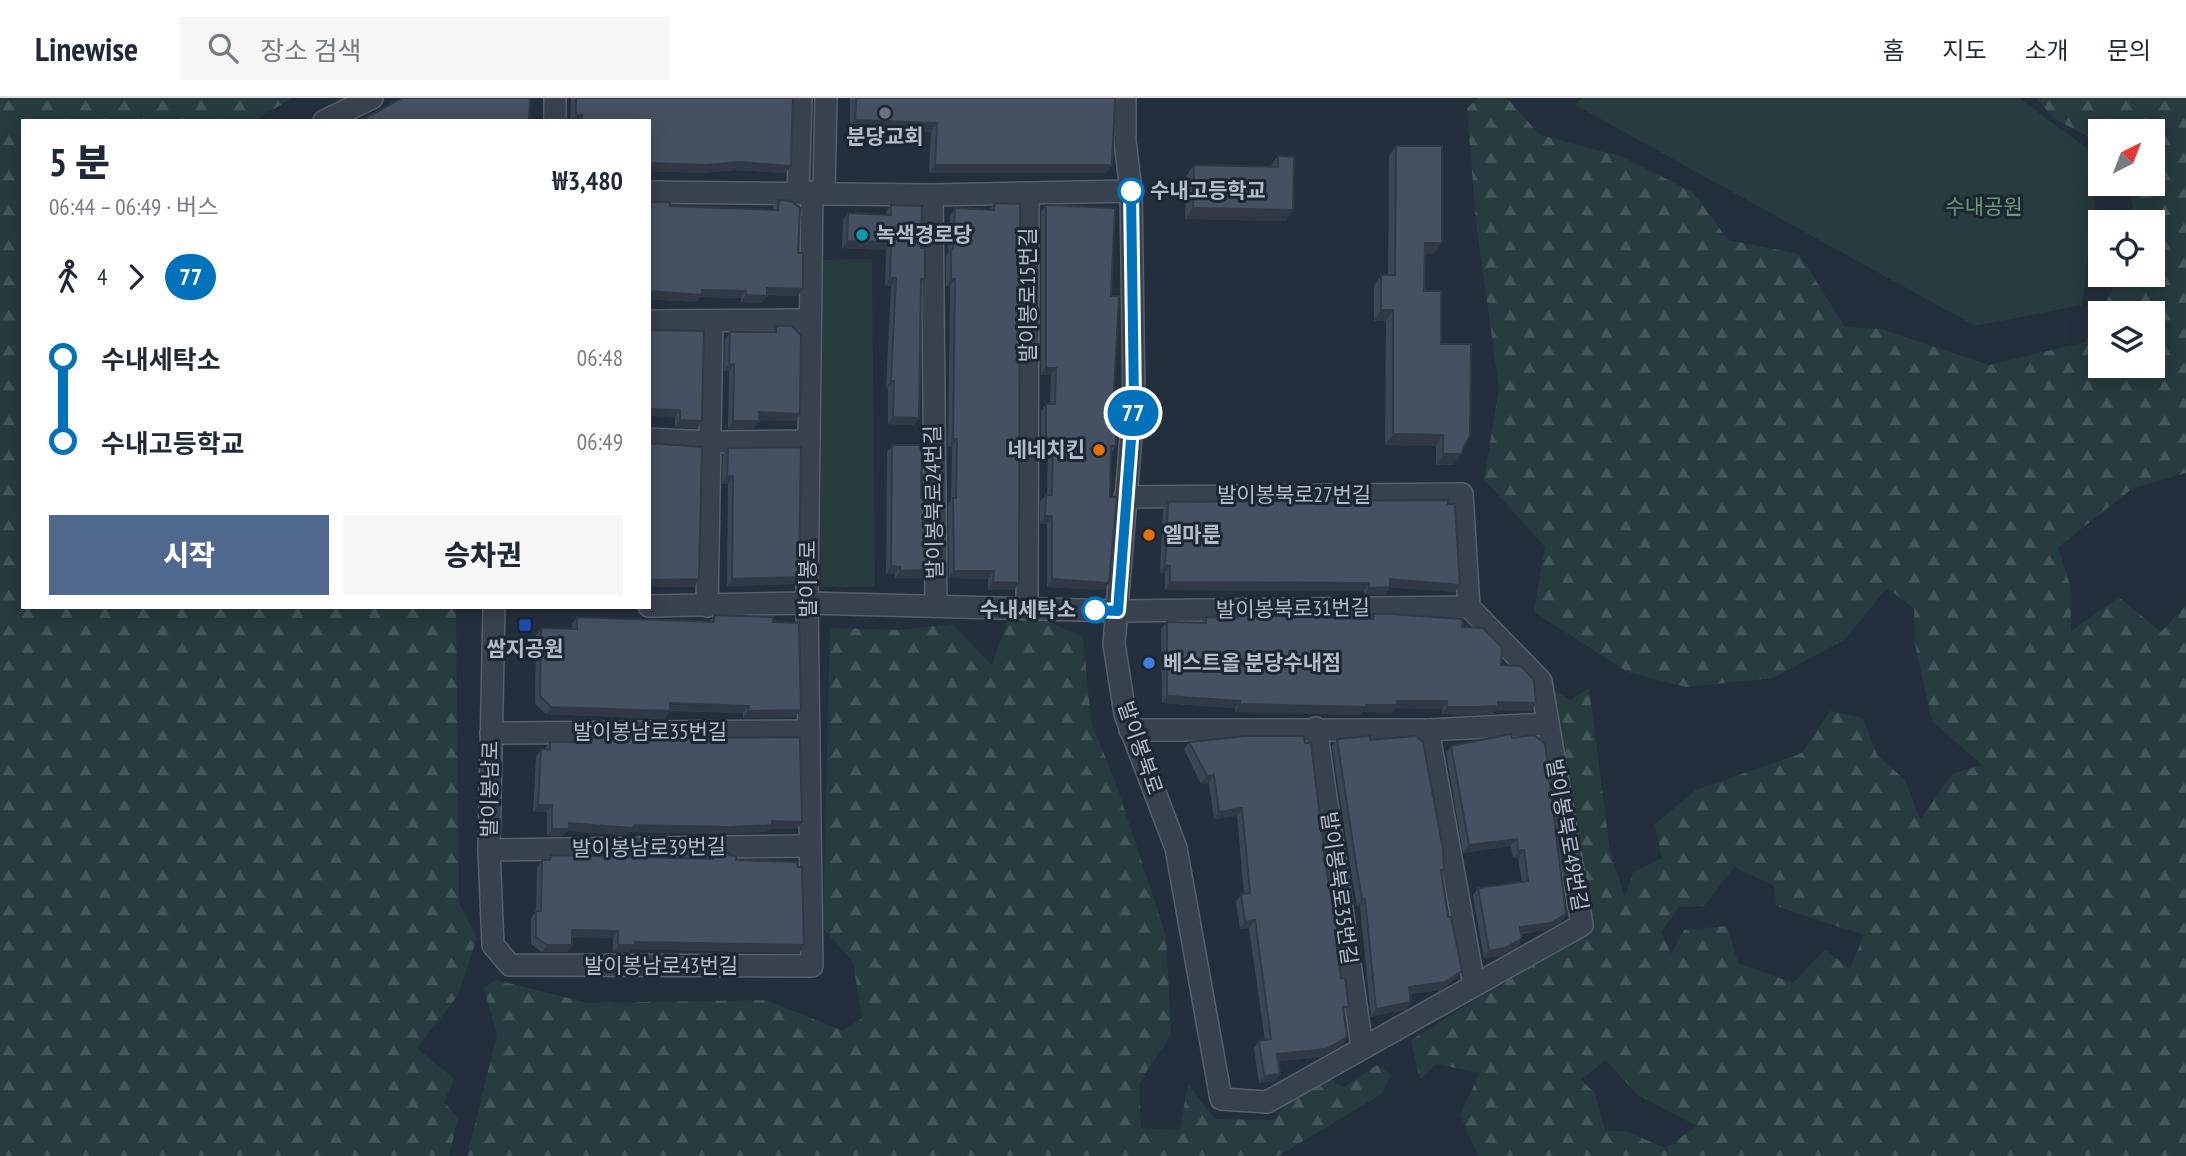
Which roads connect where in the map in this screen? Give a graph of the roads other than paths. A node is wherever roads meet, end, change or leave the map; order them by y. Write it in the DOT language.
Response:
graph roads {
  1 [pos="372,98"];
  2 [pos="555,98"];
  3 [pos="801,98"];
  4 [pos="827,98"];
  5 [pos="1125,98"];
  6 [pos="328,119"];
  7 [pos="555,119"];
  8 [pos="1131,191"];
  9 [pos="651,192"];
  10 [pos="811,192"];
  11 [pos="1028,193"];
  12 [pos="932,195"];
  13 [pos="809,320"];
  14 [pos="651,321"];
  15 [pos="712,321"];
  16 [pos="651,439"];
  17 [pos="809,441"];
  18 [pos="709,442"];
  19 [pos="1125,497"];
  20 [pos="807,603"];
  21 [pos="651,606"];
  22 [pos="707,606"];
  23 [pos="936,606"];
  24 [pos="1027,607"];
  25 [pos="1469,607"];
  26 [pos="494,609"];
  27 [pos="1118,611"];
  28 [pos="1548,724"];
  29 [pos="1316,728"];
  30 [pos="1130,730"];
  31 [pos="1428,730"];
  32 [pos="809,731"];
  33 [pos="491,733"];
  34 [pos="809,846"];
  35 [pos="489,850"];
  36 [pos="510,965"];
  37 [pos="812,966"];
  38 [pos="1474,985"];
  39 [pos="1362,1047"];
  40 [pos="1221,1099"];
  1 -- 6 [label="street"];
  2 -- 7 [label="street"];
  3 -- 10 [label="street"];
  4 -- 10 [label="street, 발이봉로"];
  5 -- 8 [label="street, 발이봉북로"];
  8 -- 11 [label="street"];
  8 -- 19 [label="street, 발이봉북로"];
  9 -- 10 [label="street"];
  10 -- 12 [label="street"];
  10 -- 13 [label="street, 발이봉로"];
  11 -- 12 [label="street"];
  11 -- 24 [label="street, 발이봉로15번길"];
  12 -- 23 [label="street, 발이봉북로24번길"];
  13 -- 15 [label="street"];
  13 -- 17 [label="street, 발이봉로"];
  14 -- 15 [label="street"];
  15 -- 18 [label="street"];
  16 -- 18 [label="street"];
  17 -- 18 [label="street"];
  17 -- 20 [label="street, 발이봉로"];
  18 -- 22 [label="street"];
  19 -- 25 [label="street, 발이봉북로27번길"];
  19 -- 27 [label="street, 발이봉북로"];
  20 -- 22 [label="street, 발이봉북로31번길"];
  20 -- 23 [label="street, 발이봉북로31번길"];
  20 -- 32 [label="street, 발이봉로"];
  21 -- 22 [label="street, 발이봉북로31번길"];
  23 -- 24 [label="street, 발이봉북로31번길"];
  24 -- 27 [label="street, 발이봉북로31번길"];
  25 -- 27 [label="street, 발이봉북로31번길"];
  25 -- 28 [label="street, 발이봉북로49번길"];
  26 -- 33 [label="street, 발이봉남로"];
  27 -- 30 [label="street, 발이봉북로"];
  28 -- 31 [label="street"];
  28 -- 38 [label="street, 발이봉북로49번길"];
  29 -- 30 [label="street"];
  29 -- 31 [label="street"];
  29 -- 39 [label="street, 발이봉북로35번길"];
  30 -- 40 [label="street, 발이봉북로"];
  31 -- 38 [label="street"];
  32 -- 33 [label="street, 발이봉남로35번길"];
  32 -- 34 [label="street, 발이봉로"];
  33 -- 35 [label="street, 발이봉남로"];
  34 -- 35 [label="street, 발이봉남로39번길"];
  34 -- 37 [label="street, 발이봉로"];
  35 -- 36 [label="street, 발이봉남로"];
  36 -- 37 [label="street, 발이봉남로43번길"];
  38 -- 39 [label="street, 발이봉북로49번길"];
  39 -- 40 [label="street, 발이봉북로49번길"];
}
